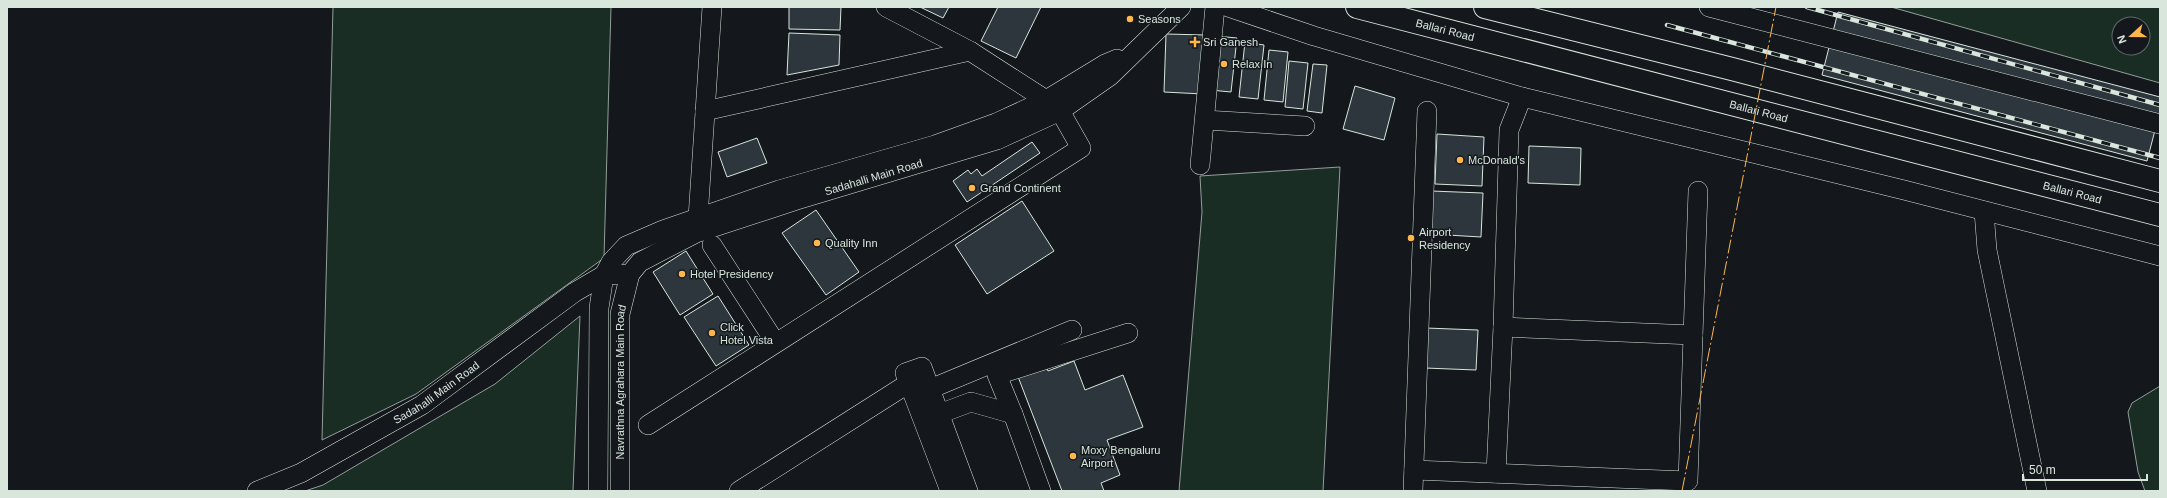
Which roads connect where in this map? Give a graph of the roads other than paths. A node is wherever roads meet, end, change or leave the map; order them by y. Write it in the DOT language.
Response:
graph roads {
  1 [pos="712,7"];
  2 [pos="886,7"];
  3 [pos="1181,7"];
  4 [pos="1215,7"];
  5 [pos="1228,7"];
  6 [pos="1357,7"];
  7 [pos="1485,7"];
  8 [pos="1709,7"];
  9 [pos="1749,12"];
  10 [pos="970,51"];
  11 [pos="1522,97"];
  12 [pos="1053,105"];
  13 [pos="705,111"];
  14 [pos="1426,111"];
  15 [pos="1205,120"];
  16 [pos="2160,124"];
  17 [pos="1305,126"];
  18 [pos="1200,165"];
  19 [pos="2160,181"];
  20 [pos="1698,191"];
  21 [pos="768,202"];
  22 [pos="1984,211"];
  23 [pos="2160,215"];
  24 [pos="698,218"];
  25 [pos="712,245"];
  26 [pos="2160,256"];
  27 [pos="630,274"];
  28 [pos="604,275"];
  29 [pos="1503,327"];
  30 [pos="1072,330"];
  31 [pos="1128,333"];
  32 [pos="1693,335"];
  33 [pos="775,342"];
  34 [pos="995,369"];
  35 [pos="912,374"];
  36 [pos="930,389"];
  37 [pos="939,414"];
  38 [pos="1013,414"];
  39 [pos="648,425"];
  40 [pos="1414,470"];
  41 [pos="1496,473"];
  42 [pos="2037,488"];
  43 [pos="257,491"];
  44 [pos="598,491"];
  45 [pos="620,491"];
  46 [pos="739,491"];
  47 [pos="950,491"];
  48 [pos="968,491"];
  49 [pos="1041,491"];
  50 [pos="1413,491"];
  1 -- 13 [label="street"];
  2 -- 10 [label="street"];
  3 -- 12 [label="street, Sadahalli Main Road"];
  4 -- 15 [label="street"];
  5 -- 11 [label="street"];
  6 -- 23 [label="highway, Ballari Road"];
  7 -- 19 [label="highway"];
  8 -- 9 [label="street"];
  9 -- 16 [label="street"];
  10 -- 12 [label="street"];
  10 -- 13 [label="street"];
  11 -- 22 [label="street"];
  11 -- 29 [label="street"];
  12 -- 21 [label="street, Sadahalli Main Road"];
  12 -- 33 [label="street"];
  13 -- 24 [label="street"];
  14 -- 40 [label="street"];
  15 -- 17 [label="street"];
  15 -- 18 [label="street"];
  20 -- 32 [label="street"];
  21 -- 24 [label="street, Sadahalli Main Road"];
  21 -- 27 [label="street, Sadahalli Main Road"];
  22 -- 26 [label="street"];
  22 -- 42 [label="street"];
  24 -- 28 [label="street, Sadahalli Main Road"];
  25 -- 33 [label="street"];
  27 -- 28 [label="street, Sadahalli Main Road"];
  27 -- 45 [label="street, Navrathna Agrahara Main Road"];
  28 -- 43 [label="street, Sadahalli Main Road"];
  28 -- 44 [label="street, Navrathna Agrahara Main Road"];
  29 -- 32 [label="street"];
  29 -- 41 [label="street"];
  30 -- 34 [label="street"];
  31 -- 34 [label="street"];
  32 -- 41 [label="street"];
  33 -- 39 [label="street"];
  34 -- 36 [label="street"];
  34 -- 38 [label="street"];
  35 -- 36 [label="street"];
  35 -- 46 [label="street"];
  35 -- 47 [label="street"];
  36 -- 37 [label="street"];
  37 -- 38 [label="street"];
  37 -- 48 [label="street"];
  38 -- 49 [label="street"];
  40 -- 41 [label="street"];
  40 -- 50 [label="street"];
}
